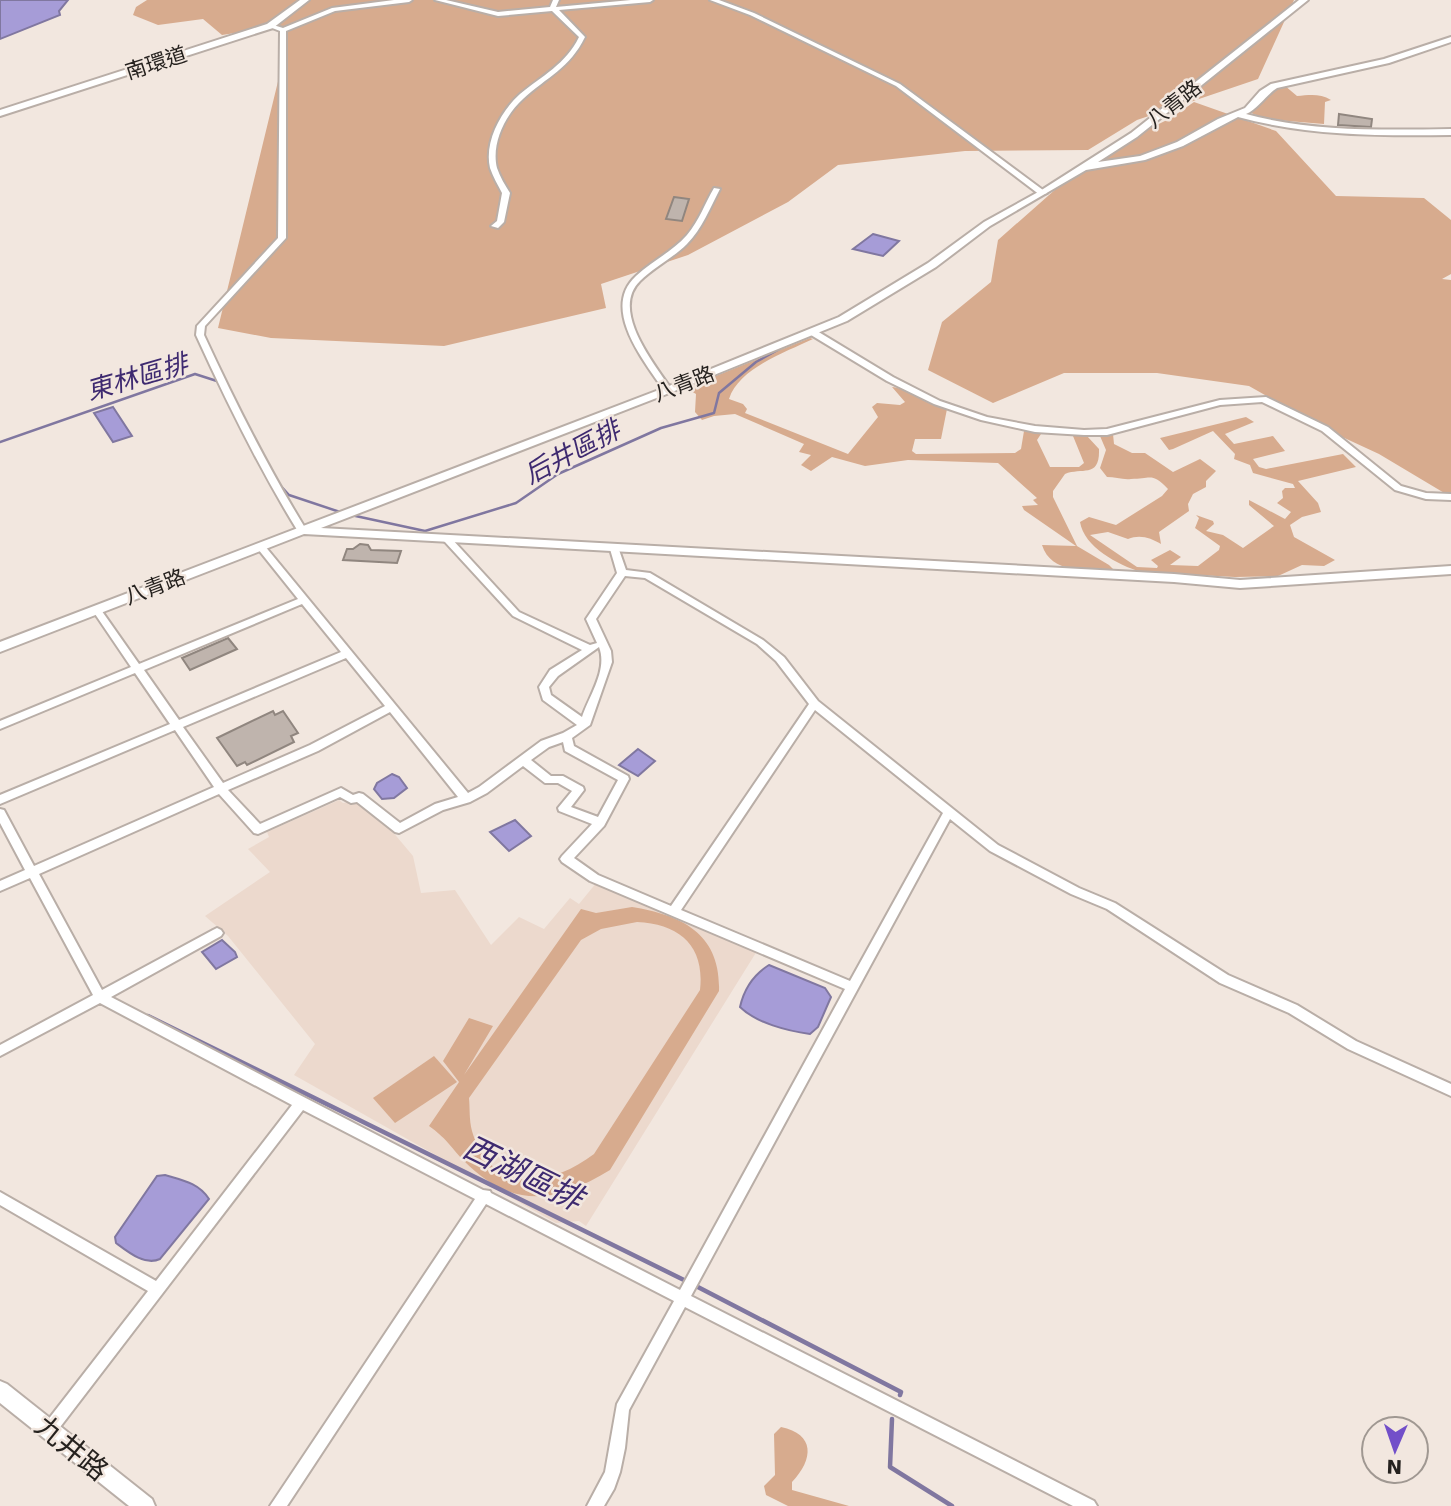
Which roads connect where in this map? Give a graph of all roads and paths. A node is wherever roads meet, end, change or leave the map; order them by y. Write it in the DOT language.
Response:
graph roads {
  1 [pos="306,0"];
  2 [pos="409,0"];
  3 [pos="438,0"];
  4 [pos="556,0"];
  5 [pos="650,0"];
  6 [pos="713,0"];
  7 [pos="1304,0"];
  8 [pos="552,8"];
  9 [pos="270,26"];
  10 [pos="283,30"];
  11 [pos="1451,40"];
  12 [pos="0,113"];
  13 [pos="1239,115"];
  14 [pos="1451,132"];
  15 [pos="1078,168"];
  16 [pos="716,189"];
  17 [pos="1043,193"];
  18 [pos="495,226"];
  19 [pos="814,333"];
  20 [pos="668,390"];
  21 [pos="1451,496"];
  22 [pos="302,531"];
  23 [pos="448,540"];
  24 [pos="261,547"];
  25 [pos="615,549"];
  26 [pos="1451,570"];
  27 [pos="622,573"];
  28 [pos="304,600"];
  29 [pos="96,609"];
  30 [pos="601,643"];
  31 [pos="0,647"];
  32 [pos="590,649"];
  33 [pos="348,653"];
  34 [pos="138,670"];
  35 [pos="814,704"];
  36 [pos="391,707"];
  37 [pos="0,725"];
  38 [pos="585,725"];
  39 [pos="177,726"];
  40 [pos="567,736"];
  41 [pos="523,760"];
  42 [pos="221,789"];
  43 [pos="466,799"];
  44 [pos="0,800"];
  45 [pos="0,813"];
  46 [pos="948,813"];
  47 [pos="600,823"];
  48 [pos="32,872"];
  49 [pos="0,886"];
  50 [pos="673,912"];
  51 [pos="217,933"];
  52 [pos="852,987"];
  53 [pos="100,997"];
  54 [pos="0,1051"];
  55 [pos="1451,1090"];
  56 [pos="301,1103"];
  57 [pos="485,1195"];
  58 [pos="0,1198"];
  59 [pos="687,1287"];
  60 [pos="157,1289"];
  61 [pos="0,1391"];
  62 [pos="49,1430"];
  63 [pos="145,1506"];
  64 [pos="278,1506"];
  65 [pos="595,1506"];
  66 [pos="1089,1506"];
  1 -- 9 [label="street, 南環道"];
  2 -- 10 [label="street"];
  3 -- 8 [label="street"];
  4 -- 8 [label="street"];
  5 -- 8 [label="street"];
  6 -- 17 [label="street"];
  7 -- 15 [label="street, 八青路"];
  8 -- 18 [label="street"];
  9 -- 10 [label="street"];
  9 -- 12 [label="street, 南環道"];
  10 -- 22 [label="street"];
  11 -- 13 [label="street"];
  13 -- 14 [label="street"];
  13 -- 15 [label="street"];
  15 -- 17 [label="street, 八青路"];
  16 -- 20 [label="street"];
  17 -- 19 [label="street, 八青路"];
  19 -- 20 [label="street, 八青路"];
  19 -- 21 [label="street"];
  20 -- 22 [label="street, 八青路"];
  22 -- 23 [label="street"];
  22 -- 24 [label="street, 八青路"];
  23 -- 25 [label="street"];
  23 -- 32 [label="street"];
  24 -- 28 [label="street"];
  24 -- 29 [label="street, 八青路"];
  25 -- 26 [label="street"];
  25 -- 27 [label="street"];
  27 -- 30 [label="street"];
  27 -- 35 [label="street"];
  28 -- 33 [label="street"];
  28 -- 34 [label="street"];
  29 -- 31 [label="street, 八青路"];
  29 -- 34 [label="street"];
  30 -- 32 [label="street"];
  30 -- 38 [label="street"];
  32 -- 38 [label="street"];
  33 -- 36 [label="street"];
  33 -- 39 [label="street"];
  34 -- 37 [label="street"];
  34 -- 39 [label="street"];
  35 -- 46 [label="street"];
  35 -- 50 [label="street"];
  36 -- 42 [label="street"];
  36 -- 43 [label="street"];
  38 -- 40 [label="street"];
  39 -- 42 [label="street"];
  39 -- 44 [label="street"];
  40 -- 41 [label="street"];
  40 -- 47 [label="street"];
  41 -- 43 [label="street"];
  41 -- 47 [label="street"];
  42 -- 43 [label="street"];
  42 -- 48 [label="street"];
  45 -- 48 [label="street"];
  46 -- 52 [label="street"];
  46 -- 55 [label="street"];
  47 -- 50 [label="street"];
  48 -- 49 [label="street"];
  48 -- 53 [label="street"];
  50 -- 52 [label="street"];
  51 -- 53 [label="street"];
  52 -- 59 [label="street"];
  53 -- 54 [label="street"];
  53 -- 56 [label="street"];
  56 -- 57 [label="street"];
  56 -- 60 [label="street"];
  57 -- 59 [label="street"];
  57 -- 64 [label="street"];
  58 -- 60 [label="street"];
  59 -- 65 [label="street"];
  59 -- 66 [label="street"];
  60 -- 62 [label="street"];
  61 -- 62 [label="street, 九井路"];
  62 -- 63 [label="street, 九井路"];
}
